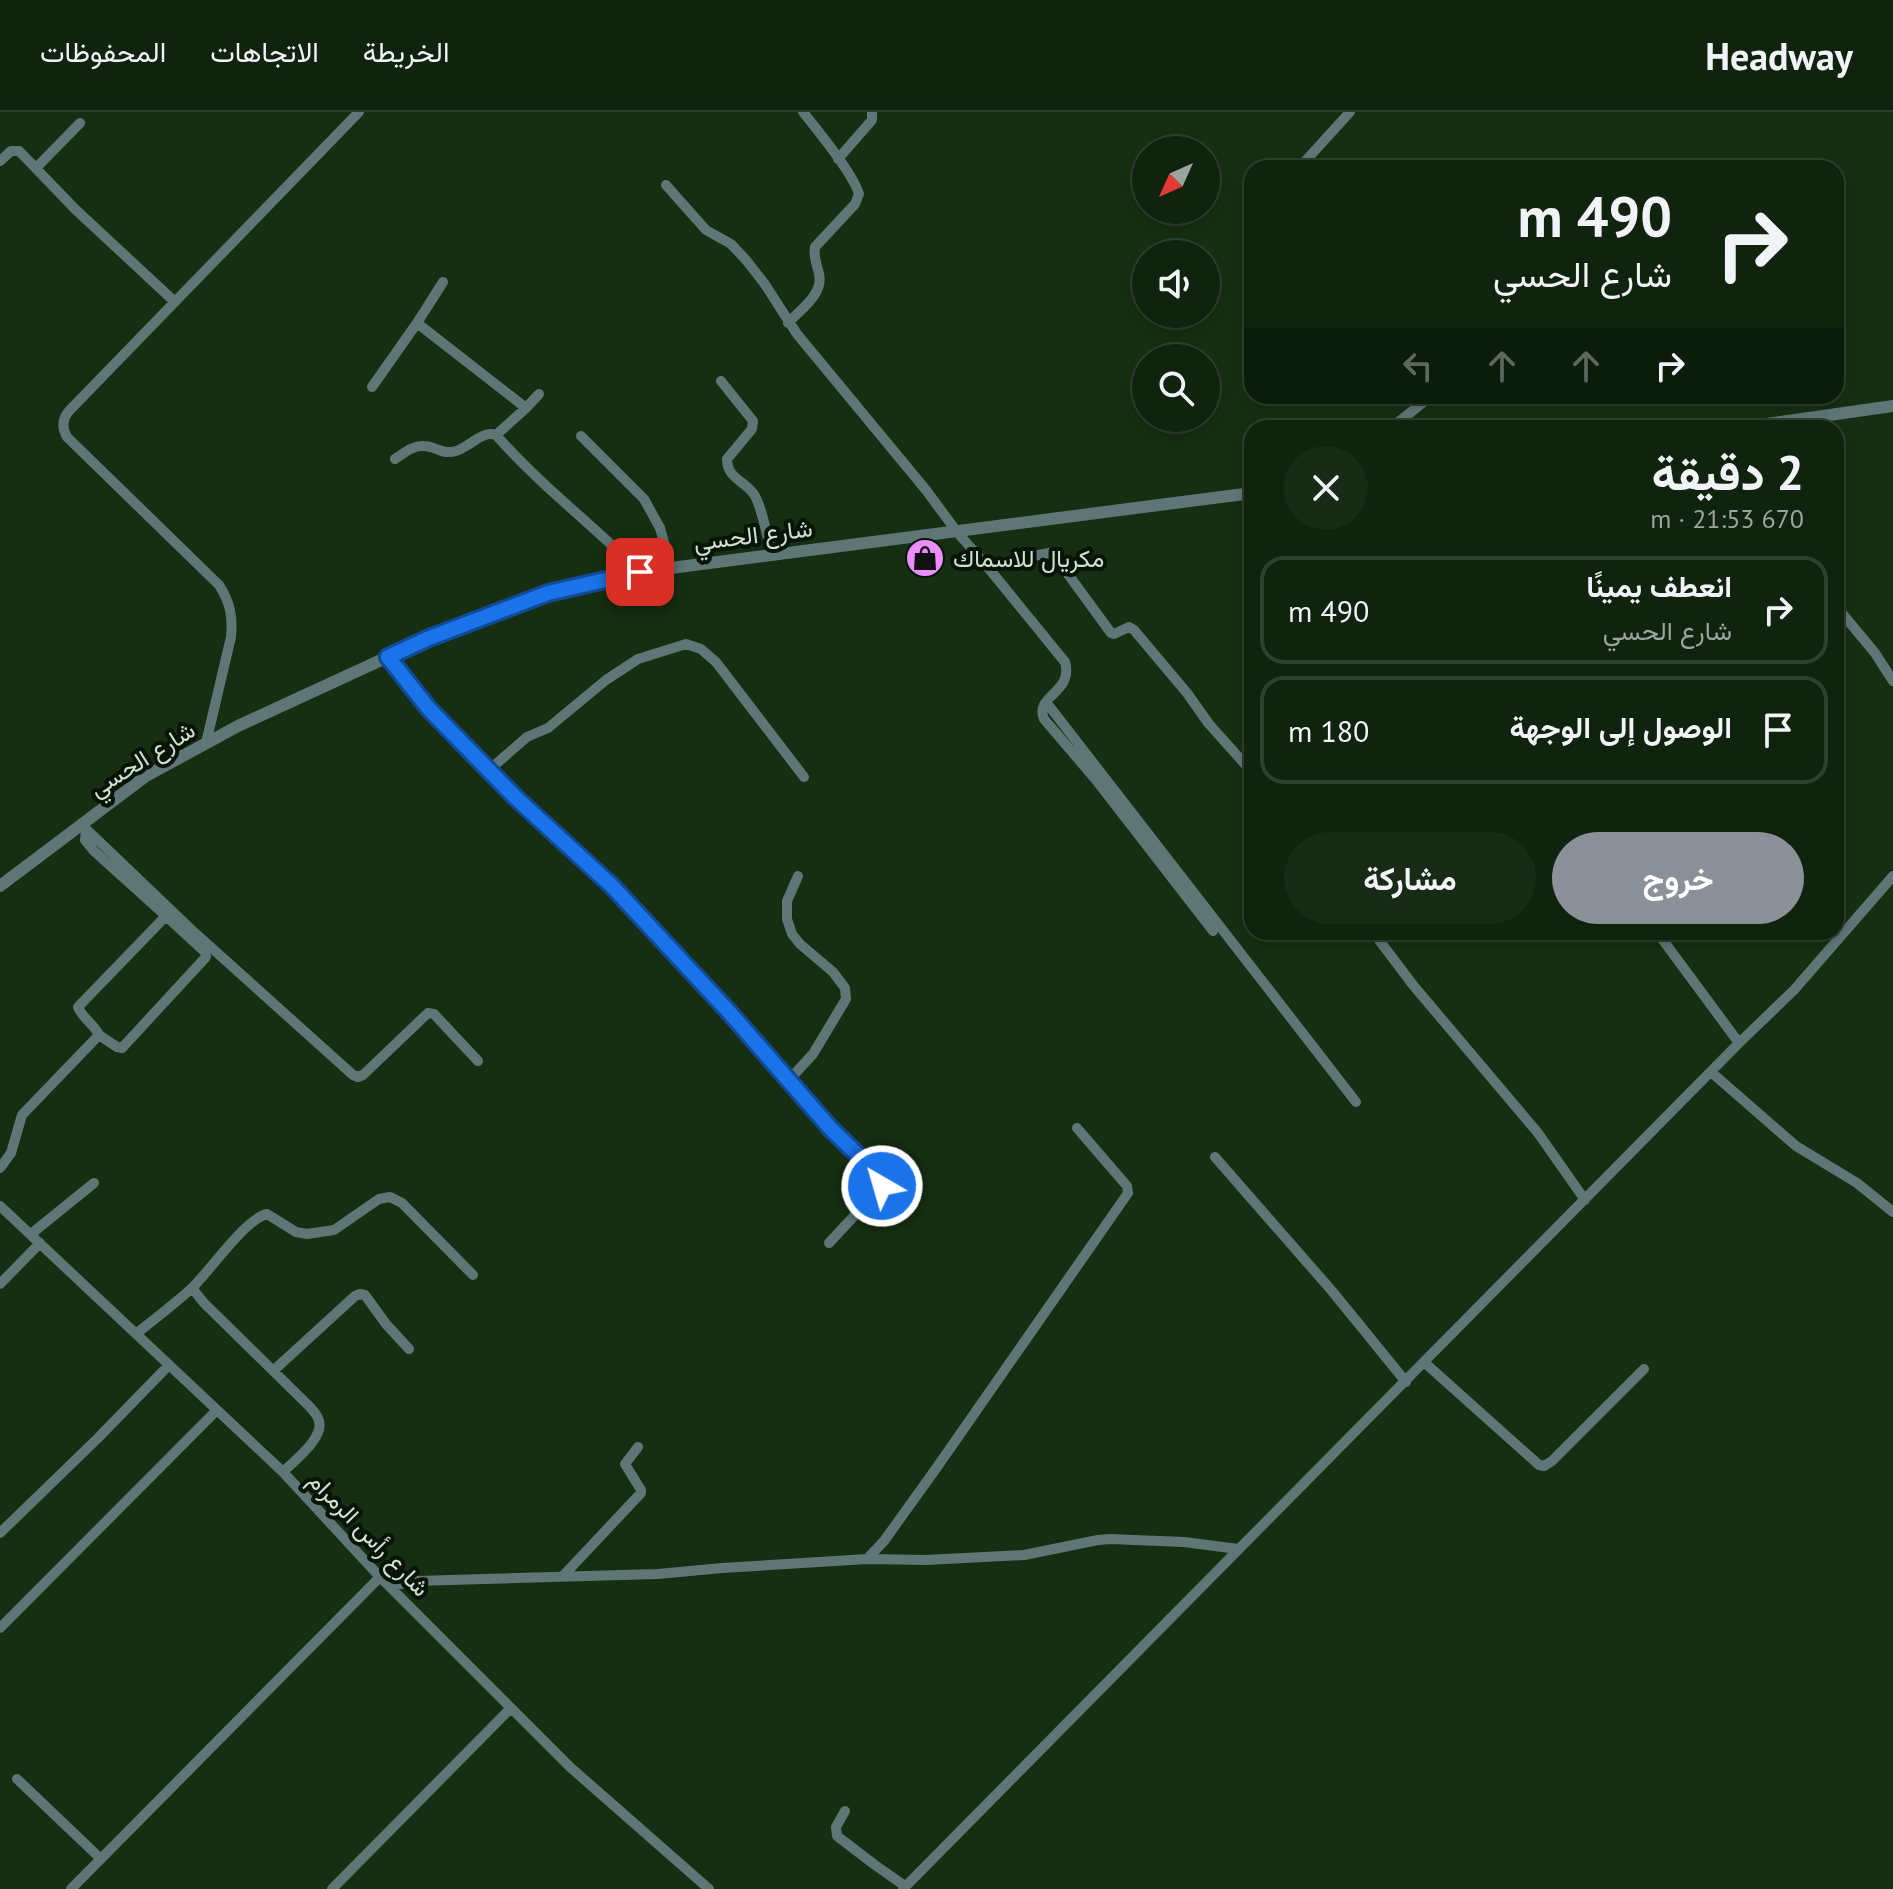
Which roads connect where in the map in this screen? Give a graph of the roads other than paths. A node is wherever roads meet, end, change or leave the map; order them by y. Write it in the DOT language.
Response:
graph roads {
  1 [pos="359,112"];
  2 [pos="803,112"];
  3 [pos="872,112"];
  4 [pos="1350,112"];
  5 [pos="80,123"];
  6 [pos="838,159"];
  7 [pos="1306,160"];
  8 [pos="0,161"];
  9 [pos="36,168"];
  10 [pos="666,185"];
  11 [pos="443,282"];
  12 [pos="175,302"];
  13 [pos="417,323"];
  14 [pos="788,323"];
  15 [pos="721,381"];
  16 [pos="372,387"];
  17 [pos="539,394"];
  18 [pos="1421,404"];
  19 [pos="1893,406"];
  20 [pos="526,408"];
  21 [pos="1401,420"];
  22 [pos="1794,420"];
  23 [pos="496,435"];
  24 [pos="581,436"];
  25 [pos="395,459"];
  26 [pos="1244,494"];
  27 [pos="957,532"];
  28 [pos="772,555"];
  29 [pos="986,565"];
  30 [pos="671,568"];
  31 [pos="640,572"];
  32 [pos="1844,616"];
  33 [pos="388,657"];
  34 [pos="1893,681"];
  35 [pos="1046,702"];
  36 [pos="206,743"];
  37 [pos="1244,763"];
  38 [pos="489,770"];
  39 [pos="804,777"];
  40 [pos="84,826"];
  41 [pos="798,876"];
  42 [pos="1893,876"];
  43 [pos="2,883"];
  44 [pos="166,916"];
  45 [pos="1213,931"];
  46 [pos="1844,932"];
  47 [pos="193,936"];
  48 [pos="1379,940"];
  49 [pos="1663,940"];
  50 [pos="1837,940"];
  51 [pos="99,1035"];
  52 [pos="1739,1043"];
  53 [pos="478,1061"];
  54 [pos="1711,1072"];
  55 [pos="789,1080"];
  56 [pos="1356,1102"];
  57 [pos="1077,1128"];
  58 [pos="1215,1157"];
  59 [pos="0,1168"];
  60 [pos="94,1183"];
  61 [pos="1585,1200"];
  62 [pos="0,1206"];
  63 [pos="1893,1212"];
  64 [pos="31,1234"];
  65 [pos="40,1243"];
  66 [pos="829,1243"];
  67 [pos="473,1275"];
  68 [pos="0,1284"];
  69 [pos="192,1288"];
  70 [pos="137,1333"];
  71 [pos="409,1349"];
  72 [pos="1425,1363"];
  73 [pos="169,1365"];
  74 [pos="1644,1369"];
  75 [pos="273,1371"];
  76 [pos="1406,1382"];
  77 [pos="216,1411"];
  78 [pos="638,1447"];
  79 [pos="283,1472"];
  80 [pos="0,1533"];
  81 [pos="1238,1549"];
  82 [pos="867,1559"];
  83 [pos="563,1576"];
  84 [pos="380,1577"];
  85 [pos="390,1586"];
  86 [pos="0,1628"];
  87 [pos="510,1709"];
  88 [pos="17,1779"];
  89 [pos="845,1811"];
  90 [pos="101,1859"];
  91 [pos="904,1888"];
  92 [pos="71,1889"];
  93 [pos="332,1889"];
  94 [pos="709,1889"];
  1 -- 12 [label="street"];
  2 -- 6 [label="street"];
  3 -- 6 [label="street"];
  4 -- 7 [label="street"];
  5 -- 9 [label="street"];
  6 -- 14 [label="street"];
  8 -- 9 [label="street"];
  9 -- 12 [label="street"];
  10 -- 14 [label="street"];
  11 -- 13 [label="street"];
  12 -- 36 [label="street"];
  13 -- 16 [label="street"];
  13 -- 20 [label="street"];
  14 -- 27 [label="street"];
  15 -- 28 [label="street"];
  17 -- 20 [label="street"];
  18 -- 21 [label="street"];
  19 -- 22 [label="street"];
  20 -- 23 [label="street"];
  23 -- 25 [label="street"];
  23 -- 31 [label="street"];
  24 -- 30 [label="street"];
  26 -- 27 [label="street, شارع الحسي"];
  27 -- 28 [label="street, شارع الحسي"];
  27 -- 29 [label="street"];
  28 -- 30 [label="street, شارع الحسي"];
  29 -- 35 [label="street"];
  29 -- 37 [label="street"];
  30 -- 31 [label="street, شارع الحسي"];
  31 -- 33 [label="street, شارع الحسي"];
  32 -- 34 [label="street"];
  33 -- 36 [label="street, شارع الحسي"];
  33 -- 38 [label="street"];
  35 -- 45 [label="street"];
  35 -- 56 [label="street"];
  36 -- 40 [label="street, شارع الحسي"];
  38 -- 39 [label="street"];
  38 -- 55 [label="street"];
  40 -- 43 [label="street, شارع الحسي"];
  40 -- 44 [label="street"];
  40 -- 47 [label="street"];
  41 -- 55 [label="street"];
  42 -- 46 [label="street"];
  44 -- 47 [label="street"];
  44 -- 51 [label="street"];
  47 -- 51 [label="street"];
  47 -- 53 [label="street"];
  48 -- 61 [label="street"];
  49 -- 52 [label="street"];
  50 -- 52 [label="street"];
  51 -- 59 [label="street"];
  52 -- 54 [label="street"];
  54 -- 61 [label="street"];
  54 -- 63 [label="street"];
  55 -- 66 [label="street"];
  57 -- 82 [label="street"];
  58 -- 76 [label="street"];
  60 -- 64 [label="street"];
  61 -- 72 [label="street"];
  62 -- 64 [label="street, شارع رأس الرمرام"];
  64 -- 65 [label="street, شارع رأس الرمرام"];
  65 -- 68 [label="street"];
  65 -- 70 [label="street, شارع رأس الرمرام"];
  67 -- 69 [label="street"];
  69 -- 70 [label="street"];
  69 -- 75 [label="street"];
  70 -- 73 [label="street, شارع رأس الرمرام"];
  71 -- 75 [label="street"];
  72 -- 74 [label="street"];
  72 -- 76 [label="street"];
  73 -- 77 [label="street, شارع رأس الرمرام"];
  73 -- 80 [label="street"];
  75 -- 79 [label="street"];
  76 -- 81 [label="street"];
  77 -- 79 [label="street, شارع رأس الرمرام"];
  77 -- 86 [label="street"];
  78 -- 83 [label="street"];
  79 -- 84 [label="street, شارع رأس الرمرام"];
  81 -- 82 [label="street"];
  81 -- 91 [label="street"];
  82 -- 83 [label="street"];
  83 -- 85 [label="street"];
  84 -- 85 [label="street, شارع رأس الرمرام"];
  84 -- 90 [label="street"];
  85 -- 87 [label="street, شارع رأس الرمرام"];
  87 -- 93 [label="street"];
  87 -- 94 [label="street, شارع رأس الرمرام"];
  88 -- 90 [label="street"];
  89 -- 91 [label="street"];
  90 -- 92 [label="street"];
}
